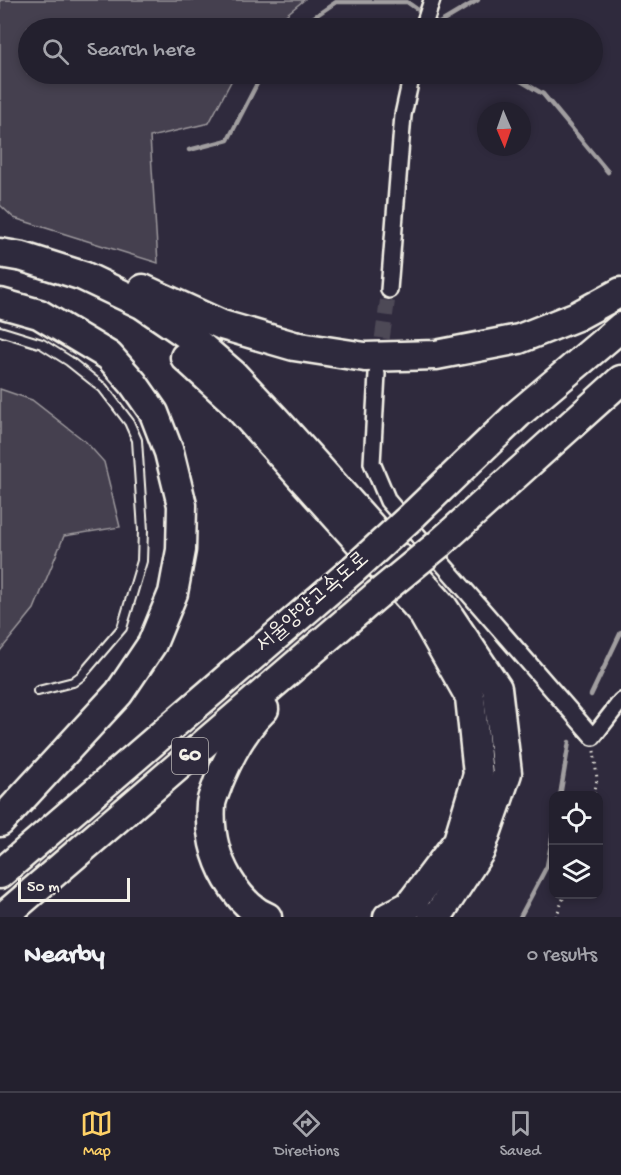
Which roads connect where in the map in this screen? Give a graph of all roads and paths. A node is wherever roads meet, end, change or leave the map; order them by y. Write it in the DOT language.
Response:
graph roads {
  1 [pos="432,0"];
  2 [pos="426,18"];
  3 [pos="410,84"];
  4 [pos="0,236"];
  5 [pos="0,253"];
  6 [pos="0,271"];
  7 [pos="389,290"];
  8 [pos="621,292"];
  9 [pos="0,303"];
  10 [pos="621,327"];
  11 [pos="0,331"];
  12 [pos="377,374"];
  13 [pos="621,380"];
  14 [pos="377,595"];
  15 [pos="38,691"];
  16 [pos="621,701"];
  17 [pos="592,737"];
  18 [pos="595,791"];
  19 [pos="0,822"];
  20 [pos="0,874"];
  21 [pos="563,899"];
  22 [pos="3,917"];
  23 [pos="267,917"];
  24 [pos="388,917"];
  25 [pos="433,917"];
  26 [pos="556,917"];
  1 -- 2 [label="street"];
  3 -- 7 [label="street"];
  4 -- 8 [label="highway"];
  5 -- 25 [label="highway"];
  6 -- 24 [label="highway"];
  9 -- 19 [label="highway"];
  10 -- 20 [label="highway, 서울양양고속도로 / 60, bridge"];
  11 -- 15 [label="lane"];
  12 -- 17 [label="street"];
  13 -- 14 [label="highway, 서울양양고속도로 / 60, bridge"];
  14 -- 22 [label="highway, 서울양양고속도로 / 60"];
  14 -- 23 [label="highway"];
  16 -- 17 [label="street"];
  17 -- 18 [label="path"];
  21 -- 26 [label="path"];
}
